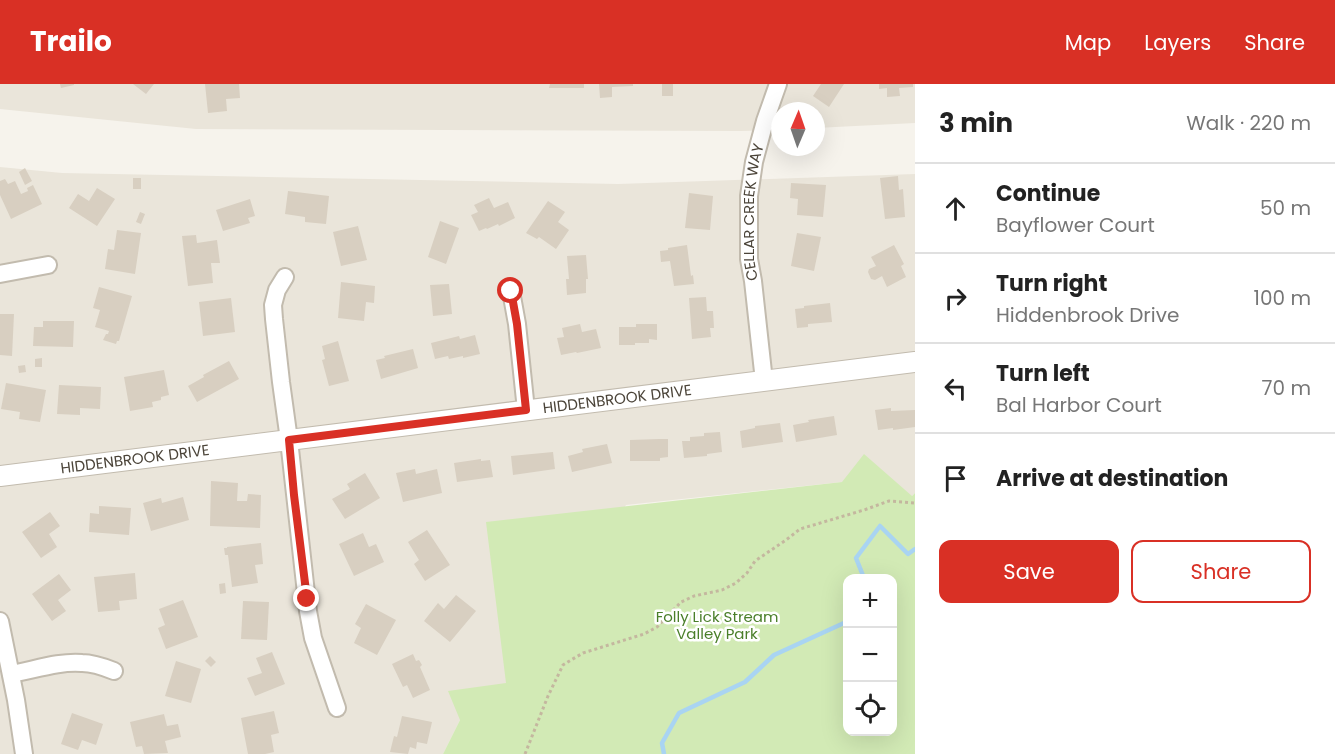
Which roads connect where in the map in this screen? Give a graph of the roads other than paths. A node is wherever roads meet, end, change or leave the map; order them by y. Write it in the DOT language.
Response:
graph roads {
  1 [pos="778,84"];
  2 [pos="48,265"];
  3 [pos="0,274"];
  4 [pos="285,277"];
  5 [pos="511,291"];
  6 [pos="915,362"];
  7 [pos="764,381"];
  8 [pos="526,410"];
  9 [pos="289,440"];
  10 [pos="0,476"];
  11 [pos="0,621"];
  12 [pos="114,671"];
  13 [pos="11,674"];
  14 [pos="337,708"];
  15 [pos="24,754"];
  1 -- 7 [label="street, CELLAR CREEK WAY"];
  2 -- 3 [label="street"];
  4 -- 9 [label="street"];
  5 -- 8 [label="street"];
  6 -- 7 [label="street, HIDDENBROOK DRIVE"];
  7 -- 8 [label="street, HIDDENBROOK DRIVE"];
  8 -- 9 [label="street, HIDDENBROOK DRIVE"];
  9 -- 10 [label="street, HIDDENBROOK DRIVE"];
  9 -- 14 [label="street"];
  11 -- 13 [label="street"];
  12 -- 13 [label="street"];
  13 -- 15 [label="street"];
}
